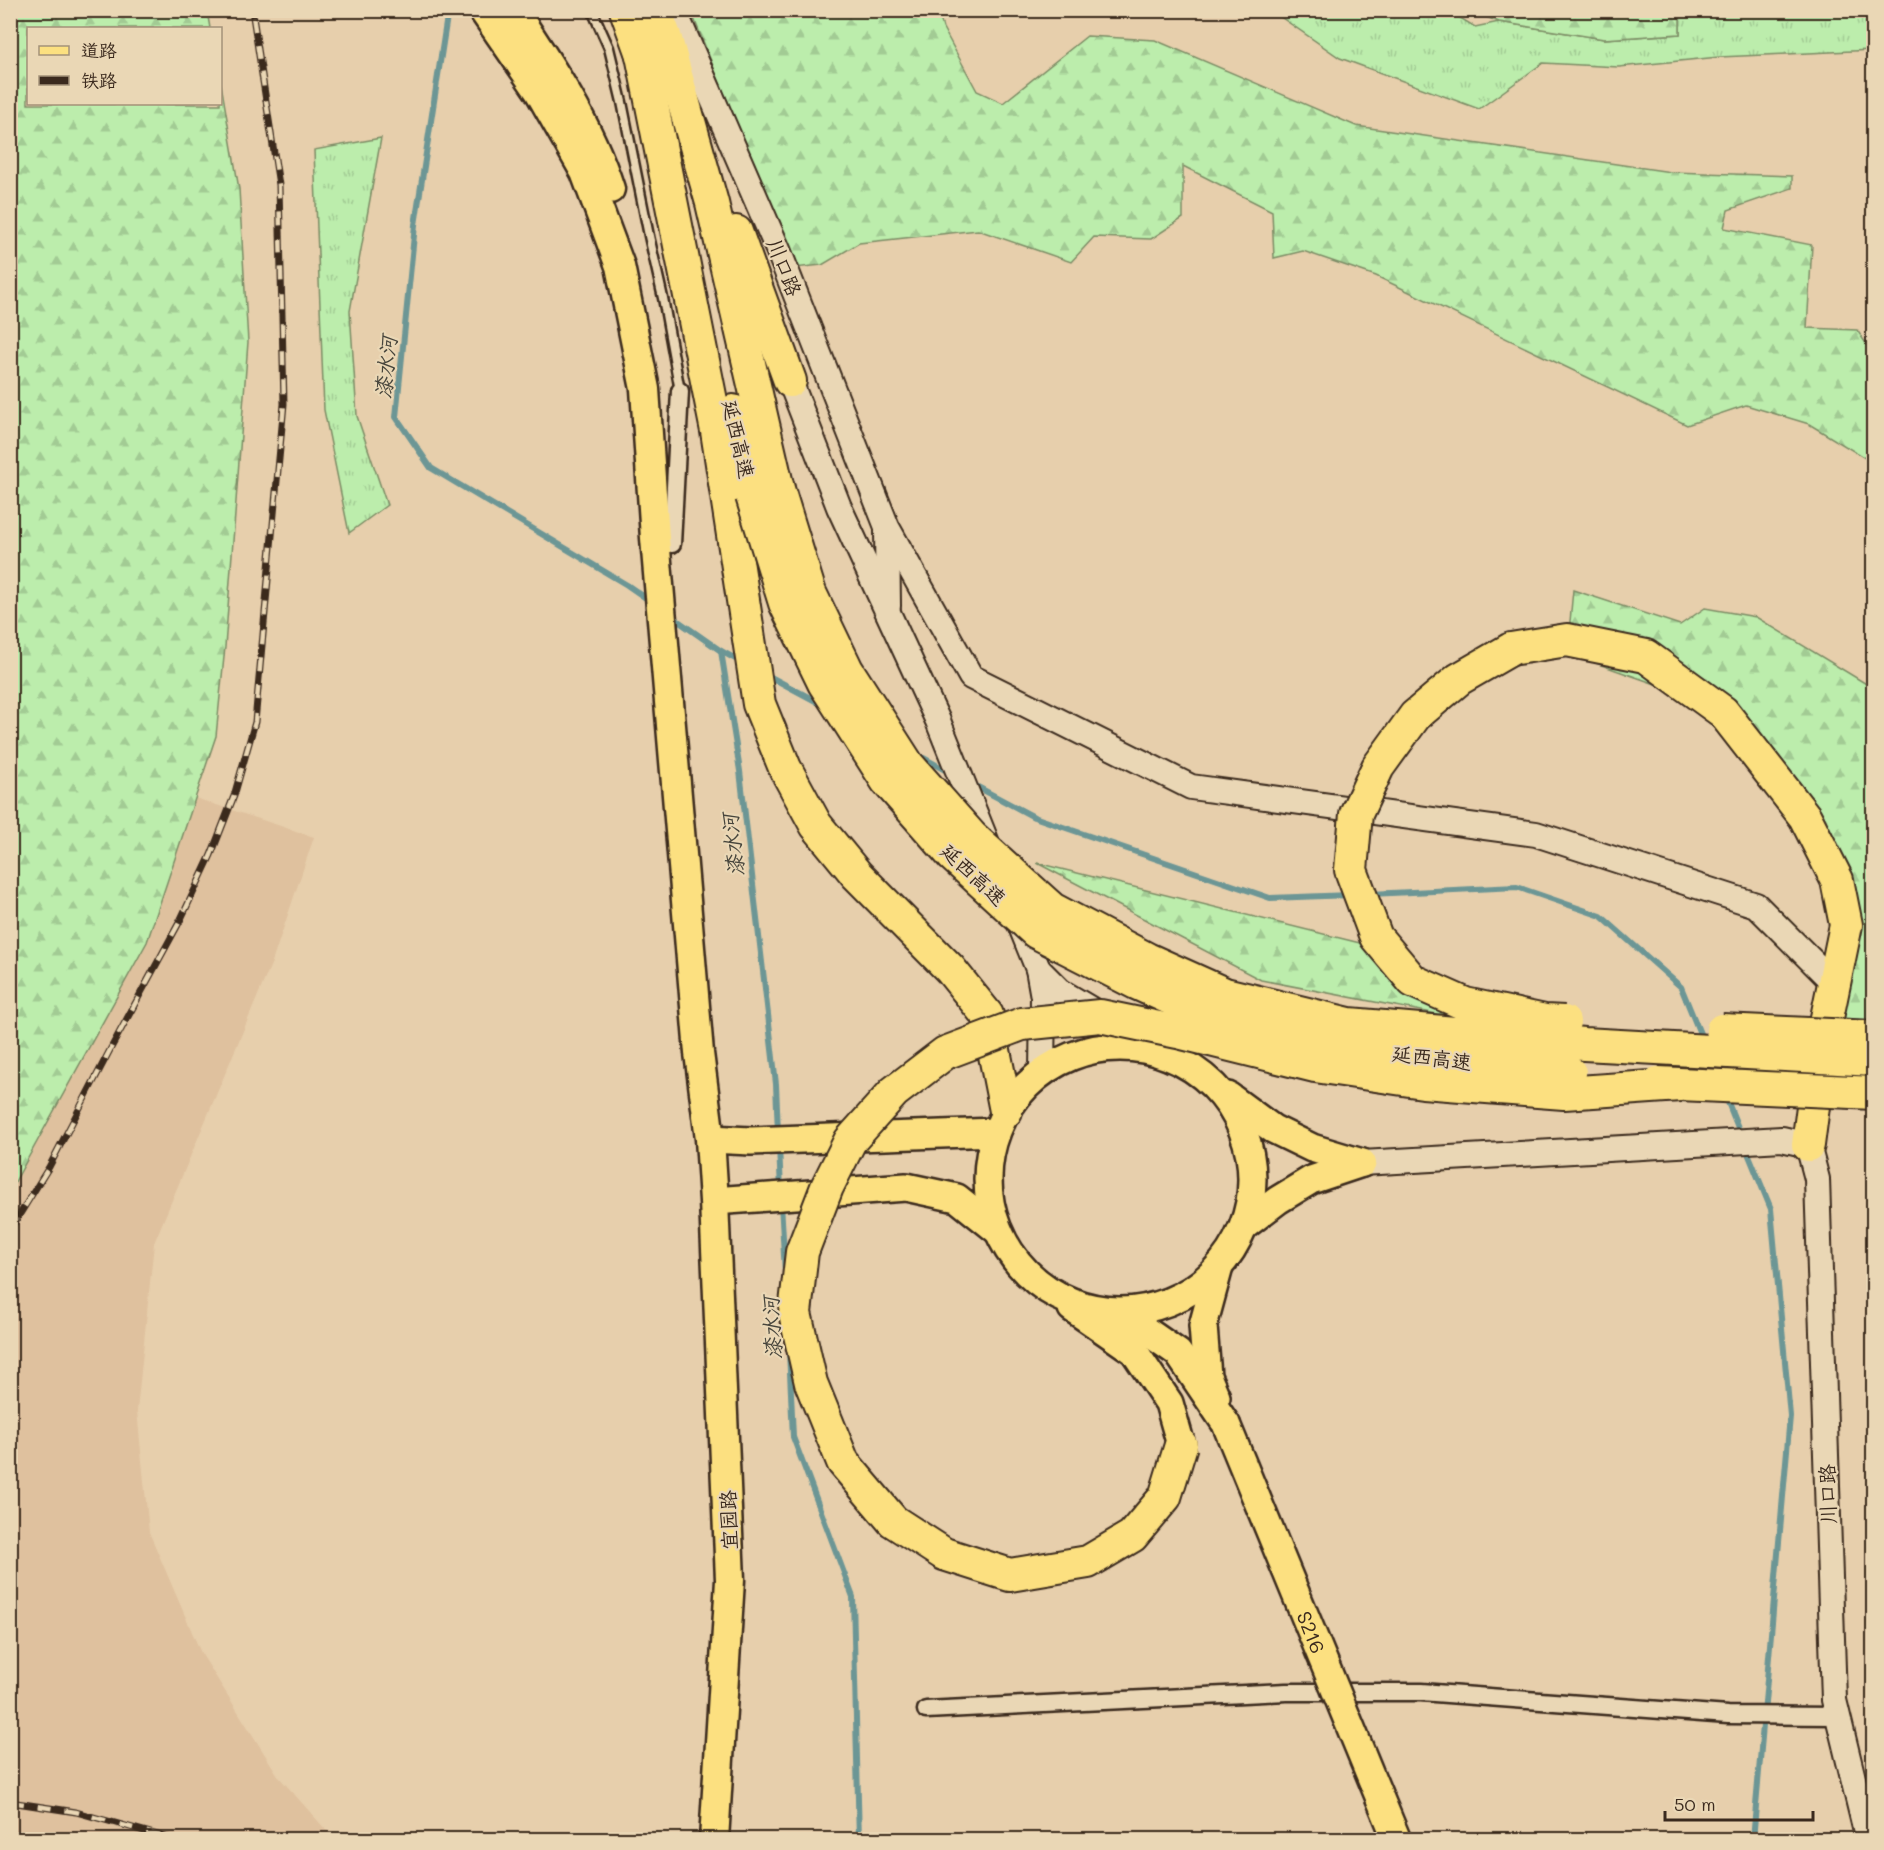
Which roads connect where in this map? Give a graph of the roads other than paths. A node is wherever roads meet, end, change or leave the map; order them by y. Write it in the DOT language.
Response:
graph roads {
  1 [pos="483,10"];
  2 [pos="513,10"];
  3 [pos="592,10"];
  4 [pos="626,10"];
  5 [pos="659,25"];
  6 [pos="790,381"];
  7 [pos="680,392"];
  8 [pos="765,493"];
  9 [pos="887,527"];
  10 [pos="672,544"];
  11 [pos="888,615"];
  12 [pos="1038,969"];
  13 [pos="1833,982"];
  14 [pos="1874,1037"];
  15 [pos="706,1053"];
  16 [pos="1170,1056"];
  17 [pos="1874,1060"];
  18 [pos="1042,1072"];
  19 [pos="1680,1085"];
  20 [pos="1215,1087"];
  21 [pos="1874,1093"];
  22 [pos="1001,1122"];
  23 [pos="710,1139"];
  24 [pos="1795,1142"];
  25 [pos="1362,1163"];
  26 [pos="714,1201"];
  27 [pos="1244,1226"];
  28 [pos="997,1230"];
  29 [pos="1219,1267"];
  30 [pos="1039,1285"];
  31 [pos="1093,1309"];
  32 [pos="1226,1424"];
  33 [pos="1181,1445"];
  34 [pos="926,1710"];
  35 [pos="1838,1716"];
  36 [pos="714,1839"];
  37 [pos="1397,1839"];
  38 [pos="1868,1839"];
  1 -- 15 [label="highway"];
  2 -- 10 [label="highway"];
  3 -- 7 [label="lane"];
  4 -- 5 [label="highway, 延西高速"];
  5 -- 6 [label="highway"];
  5 -- 8 [label="highway, 延西高速"];
  5 -- 9 [label="main road, 川口路"];
  5 -- 22 [label="highway"];
  6 -- 11 [label="main road"];
  7 -- 10 [label="street"];
  8 -- 17 [label="highway, 延西高速, bridge"];
  8 -- 19 [label="highway, 延西高速, bridge"];
  9 -- 11 [label="main road"];
  9 -- 13 [label="main road"];
  10 -- 15 [label="highway"];
  11 -- 12 [label="main road"];
  12 -- 16 [label="main road"];
  12 -- 18 [label="main road"];
  13 -- 14 [label="highway, bridge"];
  13 -- 24 [label="highway"];
  15 -- 23 [label="highway, 宜园路"];
  16 -- 18 [label="main road"];
  16 -- 20 [label="main road"];
  18 -- 22 [label="main road"];
  19 -- 21 [label="highway, 延西高速, bridge"];
  19 -- 33 [label="highway, bridge"];
  20 -- 25 [label="main road"];
  20 -- 27 [label="main road"];
  22 -- 23 [label="main road"];
  22 -- 28 [label="main road"];
  23 -- 26 [label="highway, 宜园路"];
  24 -- 25 [label="main road"];
  24 -- 35 [label="main road, 川口路"];
  25 -- 27 [label="main road"];
  26 -- 28 [label="main road"];
  26 -- 36 [label="highway, 宜园路"];
  27 -- 29 [label="main road"];
  28 -- 30 [label="main road"];
  29 -- 31 [label="main road"];
  29 -- 32 [label="main road"];
  30 -- 31 [label="main road"];
  30 -- 33 [label="main road"];
  31 -- 32 [label="main road"];
  32 -- 37 [label="main road, S216 / S216, bridge"];
  34 -- 35 [label="street"];
  35 -- 38 [label="main road, 川口路"];
}
